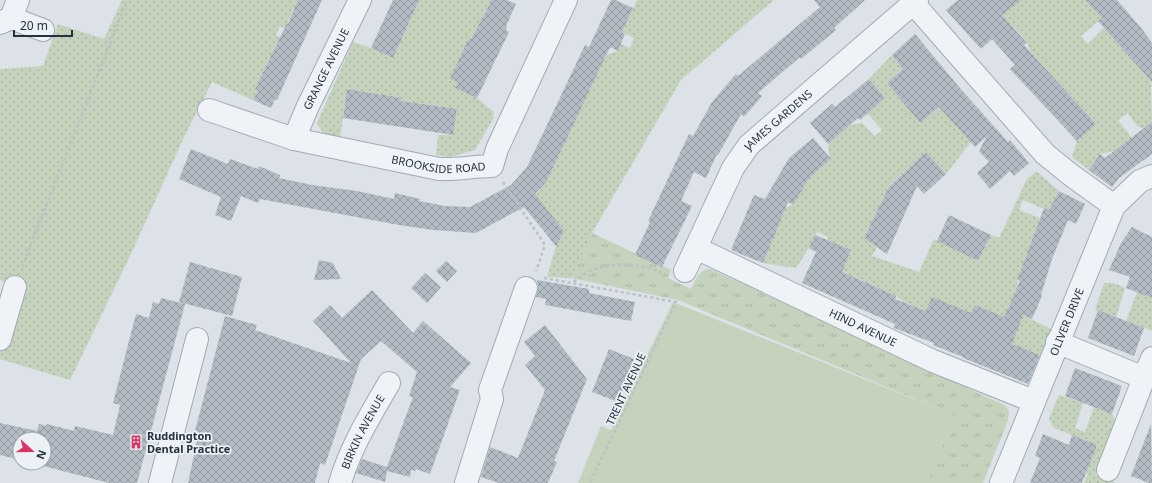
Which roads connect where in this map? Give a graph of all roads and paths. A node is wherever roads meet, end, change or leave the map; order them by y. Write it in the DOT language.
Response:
graph roads {
  1 [pos="127,0"];
  2 [pos="360,0"];
  3 [pos="566,0"];
  4 [pos="915,1"];
  5 [pos="10,14"];
  6 [pos="43,30"];
  7 [pos="209,110"];
  8 [pos="294,139"];
  9 [pos="492,166"];
  10 [pos="1152,176"];
  11 [pos="1114,206"];
  12 [pos="696,248"];
  13 [pos="685,271"];
  14 [pos="533,280"];
  15 [pos="574,282"];
  16 [pos="15,287"];
  17 [pos="0,339"];
  18 [pos="197,339"];
  19 [pos="1057,342"];
  20 [pos="1152,358"];
  21 [pos="1144,378"];
  22 [pos="389,383"];
  23 [pos="1033,401"];
  24 [pos="1108,470"];
  25 [pos="160,483"];
  26 [pos="340,483"];
  27 [pos="466,483"];
  28 [pos="590,483"];
  29 [pos="1001,483"];
  1 -- 16 [label="path"];
  2 -- 8 [label="street, GRANGE AVENUE"];
  3 -- 9 [label="street, BROOKSIDE ROAD"];
  4 -- 11 [label="street, JAMES GARDENS"];
  4 -- 12 [label="street, JAMES GARDENS"];
  5 -- 6 [label="street"];
  7 -- 8 [label="street, BROOKSIDE ROAD"];
  8 -- 9 [label="street, BROOKSIDE ROAD"];
  9 -- 14 [label="path"];
  10 -- 11 [label="street, OLIVER DRIVE"];
  11 -- 19 [label="street, OLIVER DRIVE"];
  12 -- 13 [label="street, JAMES GARDENS"];
  12 -- 23 [label="street, HIND AVENUE"];
  13 -- 15 [label="path"];
  14 -- 15 [label="path"];
  14 -- 27 [label="street"];
  15 -- 28 [label="path, TRENT AVENUE"];
  16 -- 17 [label="street"];
  18 -- 25 [label="street"];
  19 -- 21 [label="street"];
  19 -- 23 [label="street, OLIVER DRIVE"];
  20 -- 21 [label="street"];
  21 -- 24 [label="street"];
  22 -- 26 [label="street, BIRKIN AVENUE"];
  23 -- 29 [label="street, OLIVER DRIVE"];
}
